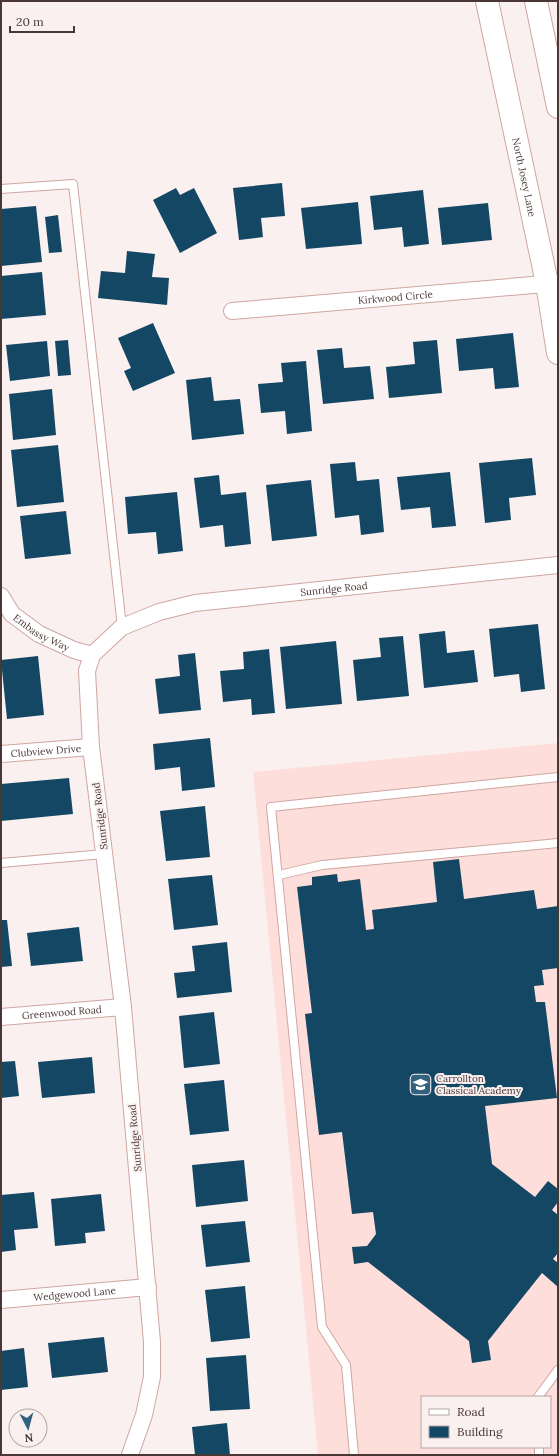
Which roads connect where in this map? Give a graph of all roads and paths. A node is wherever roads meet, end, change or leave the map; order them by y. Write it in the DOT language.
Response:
graph roads {
  1 [pos="488,1"];
  2 [pos="536,1"];
  3 [pos="558,107"];
  4 [pos="1,188"];
  5 [pos="552,283"];
  6 [pos="232,311"];
  7 [pos="555,316"];
  8 [pos="558,353"];
  9 [pos="558,565"];
  10 [pos="1,596"];
  11 [pos="122,627"];
  12 [pos="92,655"];
  13 [pos="91,747"];
  14 [pos="1,754"];
  15 [pos="558,777"];
  16 [pos="558,843"];
  17 [pos="104,854"];
  18 [pos="1,863"];
  19 [pos="279,875"];
  20 [pos="123,1007"];
  21 [pos="1,1017"];
  22 [pos="148,1287"];
  23 [pos="1,1300"];
  24 [pos="558,1370"];
  25 [pos="539,1396"];
  26 [pos="130,1455"];
  27 [pos="354,1455"];
  1 -- 5 [label="main road, North Josey Lane"];
  2 -- 3 [label="main road"];
  4 -- 11 [label="lane"];
  5 -- 6 [label="street, Kirkwood Circle"];
  5 -- 7 [label="main road, North Josey Lane"];
  7 -- 8 [label="main road, North Josey Lane"];
  9 -- 11 [label="street, Sunridge Road"];
  10 -- 12 [label="street, Embassy Way"];
  11 -- 12 [label="street, Sunridge Road"];
  12 -- 13 [label="street, Sunridge Road"];
  13 -- 14 [label="street, Clubview Drive"];
  13 -- 17 [label="street, Sunridge Road"];
  15 -- 19 [label="lane"];
  16 -- 19 [label="lane"];
  17 -- 18 [label="lane"];
  17 -- 20 [label="street, Sunridge Road"];
  19 -- 27 [label="lane"];
  20 -- 21 [label="street, Greenwood Road"];
  20 -- 22 [label="street, Sunridge Road"];
  22 -- 23 [label="street, Wedgewood Lane"];
  22 -- 26 [label="street, Sunridge Road"];
  24 -- 25 [label="lane"];
}
